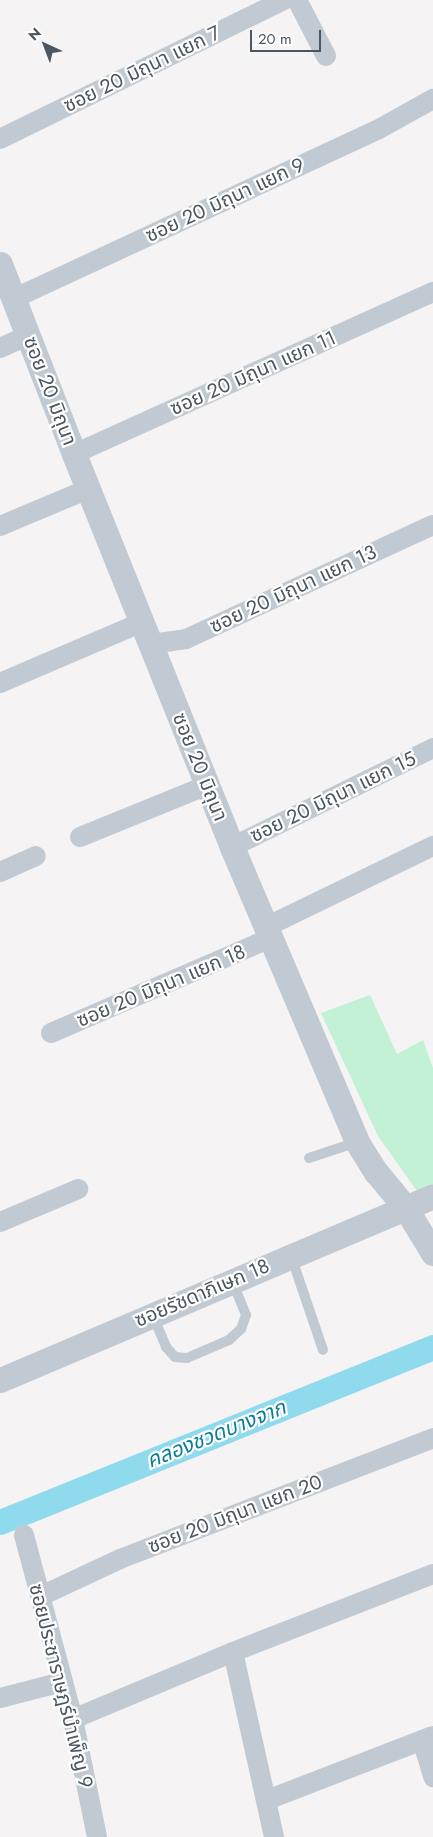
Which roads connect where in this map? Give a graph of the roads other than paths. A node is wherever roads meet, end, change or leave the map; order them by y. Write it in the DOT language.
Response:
graph roads {
  1 [pos="284,0"];
  2 [pos="297,0"];
  3 [pos="326,56"];
  4 [pos="433,99"];
  5 [pos="0,139"];
  6 [pos="0,264"];
  7 [pos="433,292"];
  8 [pos="15,298"];
  9 [pos="29,335"];
  10 [pos="0,348"];
  11 [pos="74,454"];
  12 [pos="88,489"];
  13 [pos="433,525"];
  14 [pos="0,526"];
  15 [pos="147,633"];
  16 [pos="0,683"];
  17 [pos="433,748"];
  18 [pos="208,785"];
  19 [pos="80,837"];
  20 [pos="433,846"];
  21 [pos="232,847"];
  22 [pos="36,856"];
  23 [pos="0,872"];
  24 [pos="269,933"];
  25 [pos="51,1033"];
  26 [pos="357,1142"];
  27 [pos="309,1158"];
  28 [pos="78,1189"];
  29 [pos="433,1196"];
  30 [pos="404,1207"];
  31 [pos="0,1222"];
  32 [pos="433,1253"];
  33 [pos="291,1255"];
  34 [pos="232,1280"];
  35 [pos="152,1315"];
  36 [pos="323,1350"];
  37 [pos="0,1380"];
  38 [pos="433,1438"];
  39 [pos="24,1535"];
  40 [pos="433,1574"];
  41 [pos="40,1596"];
  42 [pos="233,1652"];
  43 [pos="62,1682"];
  44 [pos="0,1698"];
  45 [pos="72,1719"];
  46 [pos="428,1738"];
  47 [pos="433,1777"];
  48 [pos="266,1800"];
  49 [pos="97,1837"];
  50 [pos="274,1837"];
  1 -- 5 [label="street, ซอย 20 มิถุนา แยก 7"];
  2 -- 3 [label="street"];
  4 -- 8 [label="street, ซอย 20 มิถุนา แยก 9"];
  6 -- 8 [label="street, ซอย 20 มิถุนา"];
  7 -- 11 [label="street, ซอย 20 มิถุนา แยก 11"];
  8 -- 9 [label="street, ซอย 20 มิถุนา"];
  9 -- 10 [label="street"];
  9 -- 11 [label="street, ซอย 20 มิถุนา"];
  11 -- 12 [label="street, ซอย 20 มิถุนา"];
  12 -- 14 [label="street"];
  12 -- 15 [label="street, ซอย 20 มิถุนา"];
  13 -- 15 [label="street, ซอย 20 มิถุนา แยก 13"];
  15 -- 16 [label="street, ซอย 20 มิถุนา แยก 13"];
  15 -- 18 [label="street, ซอย 20 มิถุนา"];
  17 -- 21 [label="street, ซอย 20 มิถุนา แยก 15"];
  18 -- 19 [label="street"];
  18 -- 21 [label="street, ซอย 20 มิถุนา"];
  20 -- 24 [label="street, ซอย 20 มิถุนา แยก 18"];
  21 -- 24 [label="street, ซอย 20 มิถุนา"];
  22 -- 23 [label="street"];
  24 -- 25 [label="street, ซอย 20 มิถุนา แยก 18"];
  24 -- 26 [label="street, ซอย 20 มิถุนา"];
  26 -- 27 [label="lane"];
  26 -- 30 [label="street, ซอย 20 มิถุนา"];
  28 -- 31 [label="street"];
  29 -- 30 [label="street, ซอยรัชดาภิเษก 18"];
  30 -- 32 [label="street, ซอย 20 มิถุนา"];
  30 -- 33 [label="street, ซอยรัชดาภิเษก 18"];
  33 -- 34 [label="street, ซอยรัชดาภิเษก 18"];
  33 -- 36 [label="lane"];
  34 -- 35 [label="street, ซอยรัชดาภิเษก 18"];
  34 -- 35 [label="lane"];
  35 -- 37 [label="street, ซอยรัชดาภิเษก 18"];
  38 -- 41 [label="street, ซอย 20 มิถุนา แยก 20"];
  39 -- 41 [label="street, ซอยประชาราษฎร์บำเพ็ญ 9"];
  40 -- 42 [label="street"];
  41 -- 43 [label="street, ซอยประชาราษฎร์บำเพ็ญ 9"];
  42 -- 45 [label="street"];
  42 -- 48 [label="street"];
  43 -- 44 [label="street"];
  43 -- 45 [label="street, ซอยประชาราษฎร์บำเพ็ญ 9"];
  45 -- 49 [label="street, ซอยประชาราษฎร์บำเพ็ญ 9"];
  46 -- 47 [label="street"];
  46 -- 48 [label="street"];
  48 -- 50 [label="street"];
}
